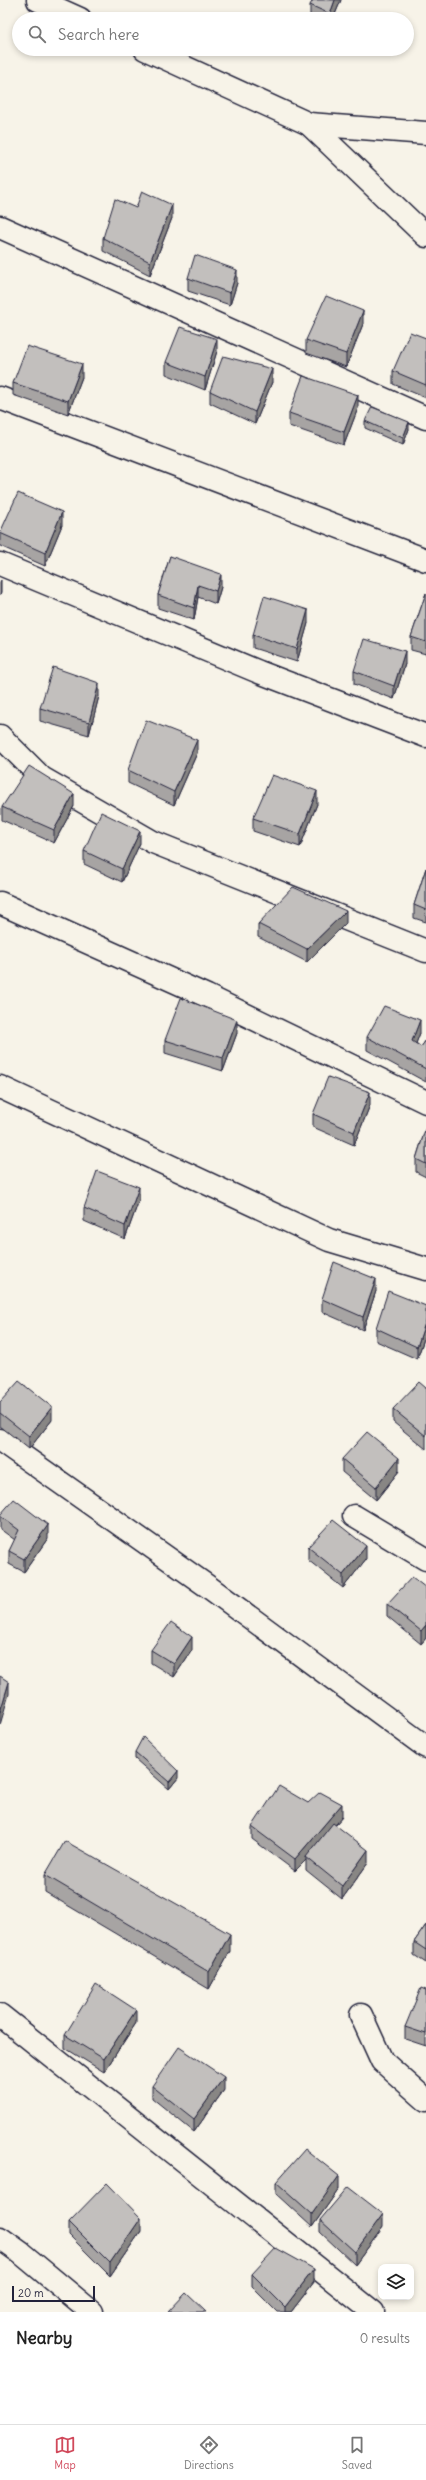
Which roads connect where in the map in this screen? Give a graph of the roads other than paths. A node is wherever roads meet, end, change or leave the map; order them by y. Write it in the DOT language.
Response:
graph roads {
  1 [pos="38,0"];
  2 [pos="65,12"];
  3 [pos="160,56"];
  4 [pos="309,124"];
  5 [pos="426,133"];
  6 [pos="0,227"];
  7 [pos="426,236"];
  8 [pos="0,398"];
  9 [pos="426,418"];
  10 [pos="426,560"];
  11 [pos="0,564"];
  12 [pos="0,736"];
  13 [pos="426,736"];
  14 [pos="0,903"];
  15 [pos="426,951"];
  16 [pos="0,1087"];
  17 [pos="426,1102"];
  18 [pos="426,1269"];
  19 [pos="0,1440"];
  20 [pos="354,1516"];
  21 [pos="426,1558"];
  22 [pos="426,1747"];
  23 [pos="0,2015"];
  24 [pos="361,2015"];
  25 [pos="426,2100"];
  26 [pos="0,2238"];
  27 [pos="92,2312"];
  28 [pos="373,2312"];
  1 -- 2 [label="street"];
  3 -- 4 [label="street"];
  4 -- 5 [label="street"];
  4 -- 7 [label="street"];
  6 -- 9 [label="street"];
  8 -- 10 [label="street"];
  11 -- 13 [label="street"];
  12 -- 15 [label="street"];
  14 -- 17 [label="street"];
  16 -- 18 [label="street"];
  19 -- 22 [label="street"];
  20 -- 21 [label="street"];
  23 -- 28 [label="street"];
  24 -- 25 [label="street"];
  26 -- 27 [label="street"];
}
